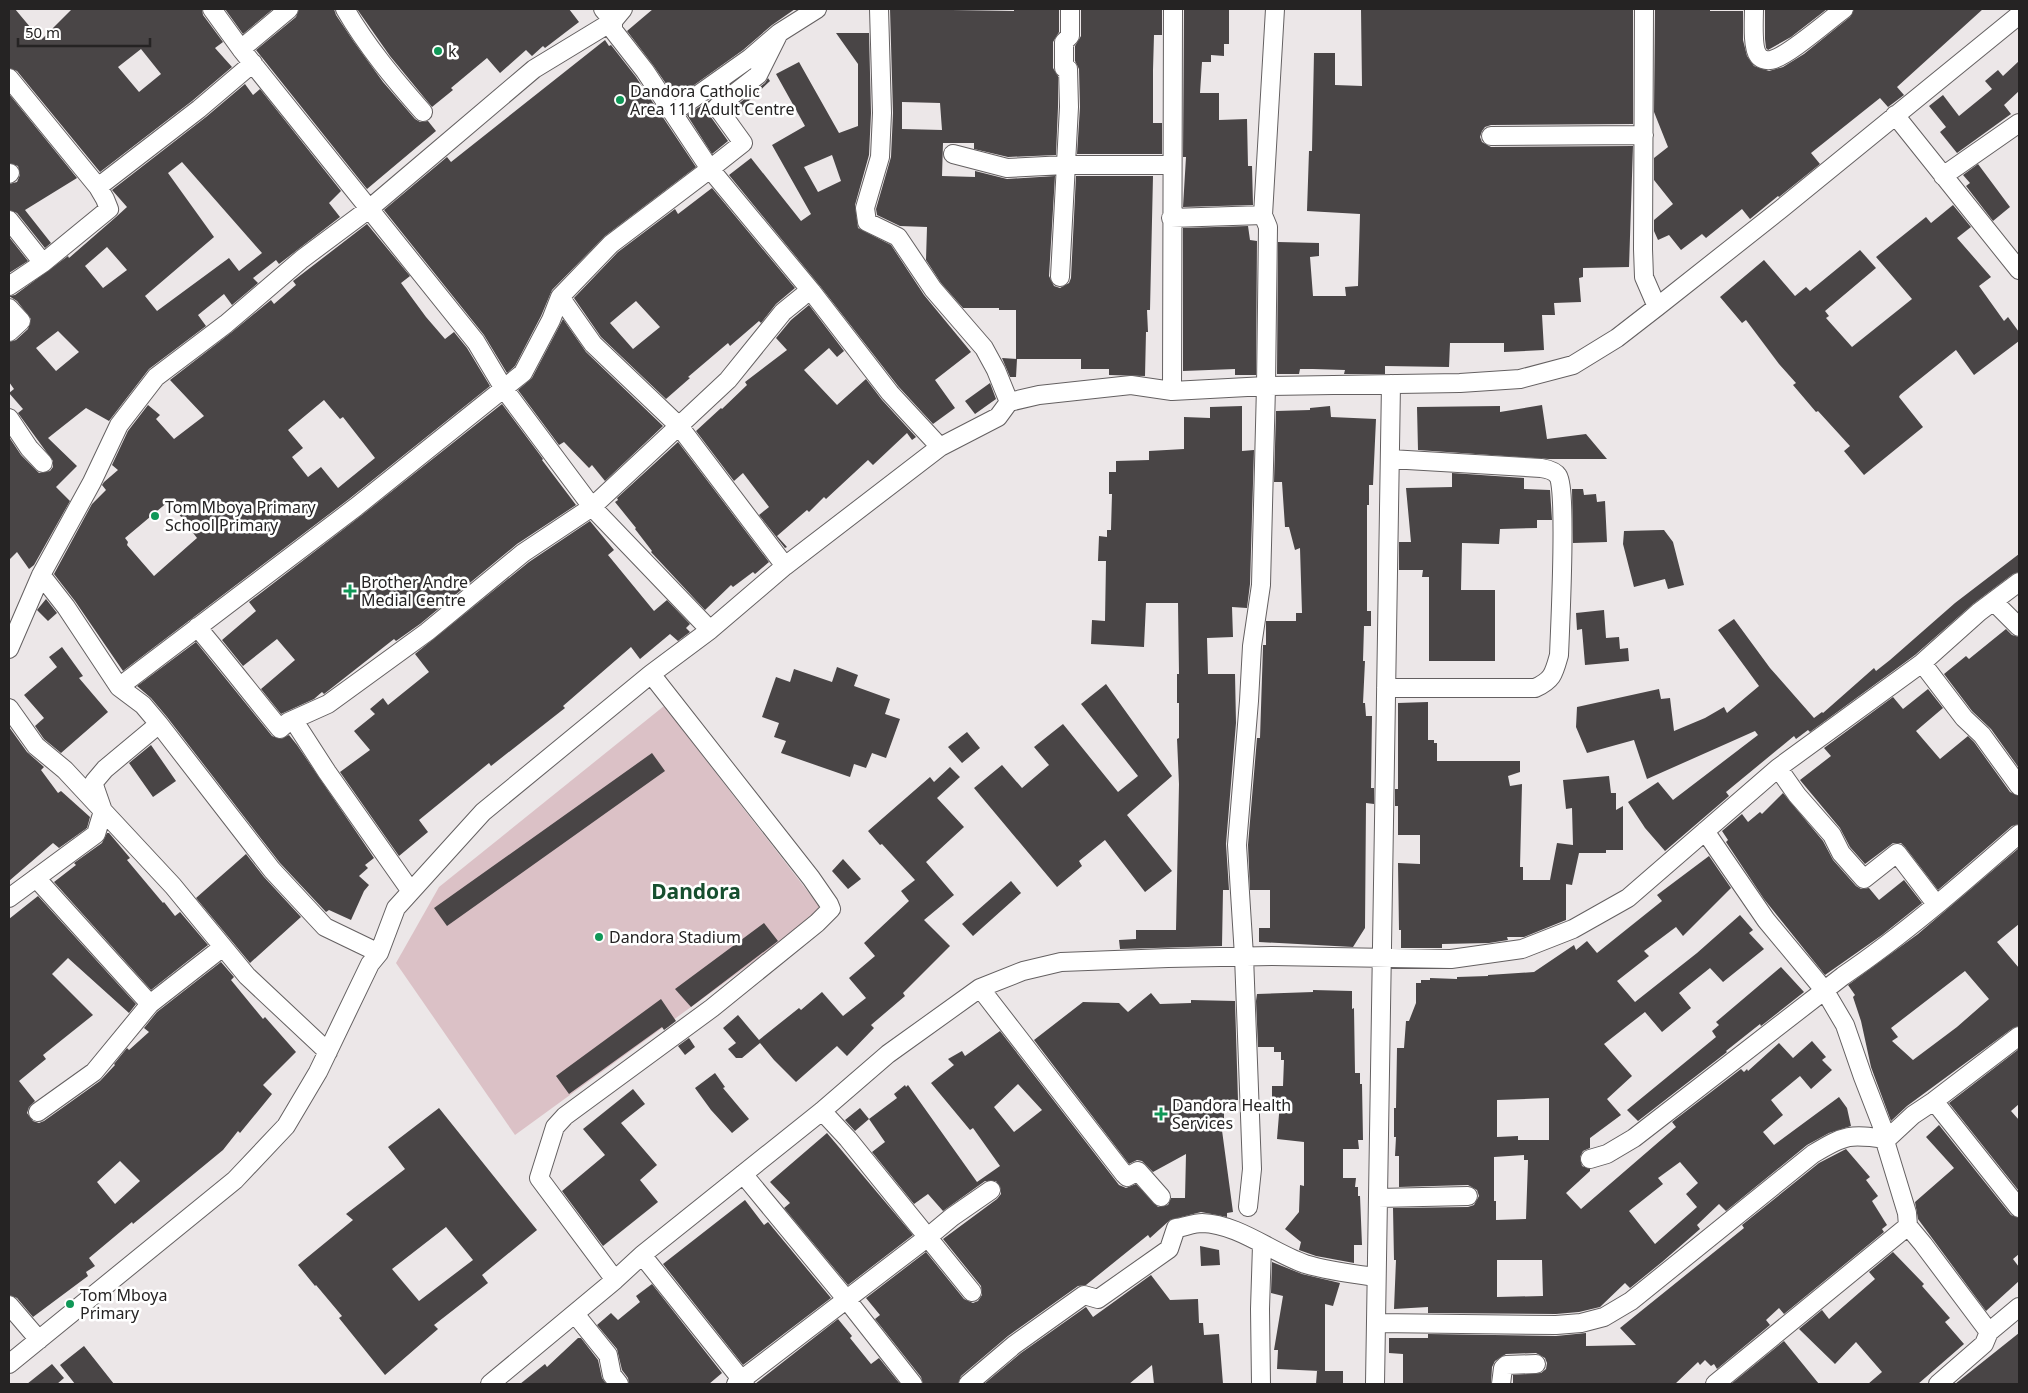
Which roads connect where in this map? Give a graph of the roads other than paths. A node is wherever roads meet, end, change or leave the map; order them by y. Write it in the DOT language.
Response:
graph roads {
  1 [pos="212,9"];
  2 [pos="289,9"];
  3 [pos="345,9"];
  4 [pos="817,9"];
  5 [pos="879,9"];
  6 [pos="1070,9"];
  7 [pos="1173,9"];
  8 [pos="1274,9"];
  9 [pos="1644,9"];
  10 [pos="1754,9"];
  11 [pos="1844,9"];
  12 [pos="613,13"];
  13 [pos="2015,13"];
  14 [pos="779,33"];
  15 [pos="241,49"];
  16 [pos="253,63"];
  17 [pos="9,78"];
  18 [pos="671,111"];
  19 [pos="423,112"];
  20 [pos="1895,115"];
  21 [pos="2019,123"];
  22 [pos="1644,135"];
  23 [pos="1491,136"];
  24 [pos="953,154"];
  25 [pos="1065,165"];
  26 [pos="1172,165"];
  27 [pos="710,169"];
  28 [pos="1944,176"];
  29 [pos="98,187"];
  30 [pos="369,209"];
  31 [pos="1263,215"];
  32 [pos="1171,218"];
  33 [pos="9,220"];
  34 [pos="43,263"];
  35 [pos="2019,270"];
  36 [pos="1060,278"];
  37 [pos="9,286"];
  38 [pos="812,292"];
  39 [pos="560,297"];
  40 [pos="1657,307"];
  41 [pos="9,308"];
  42 [pos="9,332"];
  43 [pos="1391,384"];
  44 [pos="1266,386"];
  45 [pos="504,389"];
  46 [pos="1172,391"];
  47 [pos="1009,402"];
  48 [pos="9,418"];
  49 [pos="679,426"];
  50 [pos="940,447"];
  51 [pos="1390,459"];
  52 [pos="43,463"];
  53 [pos="592,507"];
  54 [pos="785,566"];
  55 [pos="41,576"];
  56 [pos="2019,582"];
  57 [pos="1994,602"];
  58 [pos="197,627"];
  59 [pos="2019,627"];
  60 [pos="710,630"];
  61 [pos="9,649"];
  62 [pos="1922,663"];
  63 [pos="651,674"];
  64 [pos="119,687"];
  65 [pos="1386,688"];
  66 [pos="9,708"];
  67 [pos="294,721"];
  68 [pos="159,724"];
  69 [pos="1778,768"];
  70 [pos="2019,786"];
  71 [pos="103,811"];
  72 [pos="1705,831"];
  73 [pos="2019,834"];
  74 [pos="36,878"];
  75 [pos="410,890"];
  76 [pos="9,898"];
  77 [pos="1936,904"];
  78 [pos="223,947"];
  79 [pos="379,953"];
  80 [pos="1244,956"];
  81 [pos="1382,958"];
  82 [pos="980,988"];
  83 [pos="1825,991"];
  84 [pos="150,1004"];
  85 [pos="2019,1036"];
  86 [pos="328,1052"];
  87 [pos="1934,1101"];
  88 [pos="822,1111"];
  89 [pos="38,1112"];
  90 [pos="1887,1139"];
  91 [pos="1590,1159"];
  92 [pos="743,1174"];
  93 [pos="991,1190"];
  94 [pos="1468,1196"];
  95 [pos="1161,1197"];
  96 [pos="1378,1198"];
  97 [pos="1248,1207"];
  98 [pos="2019,1208"];
  99 [pos="1908,1226"];
  100 [pos="928,1237"];
  101 [pos="1262,1244"];
  102 [pos="642,1255"];
  103 [pos="1376,1277"];
  104 [pos="615,1280"];
  105 [pos="972,1292"];
  106 [pos="848,1300"];
  107 [pos="9,1305"];
  108 [pos="2017,1312"];
  109 [pos="575,1314"];
  110 [pos="1376,1323"];
  111 [pos="1989,1332"];
  112 [pos="39,1340"];
  113 [pos="9,1364"];
  114 [pos="1536,1364"];
  115 [pos="1948,1381"];
  116 [pos="741,1383"];
  117 [pos="490,1384"];
  118 [pos="619,1384"];
  119 [pos="913,1384"];
  120 [pos="968,1384"];
  121 [pos="1261,1384"];
  122 [pos="1375,1384"];
  123 [pos="1501,1384"];
  124 [pos="1715,1384"];
  1 -- 15 [label="street"];
  2 -- 15 [label="street"];
  3 -- 19 [label="street"];
  4 -- 14 [label="street"];
  5 -- 47 [label="street"];
  6 -- 25 [label="street"];
  7 -- 26 [label="street"];
  8 -- 31 [label="street"];
  9 -- 22 [label="street"];
  10 -- 11 [label="street"];
  12 -- 18 [label="street"];
  12 -- 30 [label="street"];
  13 -- 20 [label="street"];
  14 -- 18 [label="street"];
  14 -- 27 [label="street"];
  15 -- 16 [label="street"];
  16 -- 29 [label="street"];
  16 -- 30 [label="street"];
  17 -- 29 [label="street"];
  18 -- 27 [label="street"];
  20 -- 28 [label="street"];
  20 -- 40 [label="street"];
  21 -- 28 [label="street"];
  22 -- 23 [label="street"];
  22 -- 40 [label="street"];
  24 -- 25 [label="street"];
  25 -- 26 [label="street"];
  25 -- 36 [label="street"];
  26 -- 32 [label="street"];
  27 -- 38 [label="street"];
  27 -- 39 [label="street"];
  28 -- 35 [label="street"];
  29 -- 34 [label="street"];
  30 -- 45 [label="street"];
  30 -- 55 [label="street"];
  31 -- 32 [label="street"];
  31 -- 44 [label="street"];
  32 -- 46 [label="street"];
  33 -- 34 [label="street"];
  34 -- 37 [label="street"];
  38 -- 49 [label="street"];
  38 -- 50 [label="street"];
  39 -- 45 [label="street"];
  39 -- 49 [label="street"];
  40 -- 43 [label="street"];
  41 -- 42 [label="street"];
  43 -- 44 [label="street"];
  43 -- 51 [label="street"];
  44 -- 46 [label="street"];
  44 -- 80 [label="street"];
  45 -- 53 [label="street"];
  45 -- 58 [label="street"];
  46 -- 47 [label="street"];
  47 -- 50 [label="street"];
  48 -- 52 [label="street"];
  49 -- 53 [label="street"];
  49 -- 54 [label="street"];
  50 -- 54 [label="street"];
  51 -- 65 [label="street"];
  51 -- 65 [label="street"];
  53 -- 60 [label="street"];
  53 -- 67 [label="street"];
  54 -- 60 [label="street"];
  55 -- 61 [label="street"];
  55 -- 64 [label="street"];
  56 -- 57 [label="street"];
  57 -- 59 [label="street"];
  57 -- 62 [label="street"];
  58 -- 64 [label="street"];
  58 -- 67 [label="street"];
  60 -- 63 [label="street"];
  62 -- 69 [label="street"];
  62 -- 70 [label="street"];
  63 -- 75 [label="street"];
  63 -- 104 [label="street"];
  64 -- 68 [label="street"];
  65 -- 81 [label="street"];
  66 -- 71 [label="street"];
  67 -- 75 [label="street"];
  68 -- 71 [label="street"];
  68 -- 79 [label="street"];
  69 -- 72 [label="street"];
  69 -- 77 [label="street"];
  71 -- 74 [label="street"];
  71 -- 78 [label="street"];
  72 -- 81 [label="street"];
  72 -- 83 [label="street"];
  73 -- 77 [label="street"];
  74 -- 76 [label="street"];
  74 -- 84 [label="street"];
  75 -- 79 [label="street"];
  77 -- 83 [label="street"];
  78 -- 84 [label="street"];
  78 -- 86 [label="street"];
  79 -- 86 [label="street"];
  80 -- 81 [label="street"];
  80 -- 82 [label="street"];
  80 -- 97 [label="street"];
  81 -- 96 [label="street"];
  82 -- 88 [label="street"];
  82 -- 95 [label="street"];
  83 -- 90 [label="street"];
  83 -- 91 [label="street"];
  84 -- 89 [label="street"];
  85 -- 87 [label="street"];
  86 -- 112 [label="street"];
  87 -- 90 [label="street"];
  87 -- 98 [label="street"];
  88 -- 92 [label="street"];
  88 -- 100 [label="street"];
  90 -- 99 [label="street"];
  90 -- 110 [label="street"];
  92 -- 102 [label="street"];
  92 -- 106 [label="street"];
  93 -- 100 [label="street"];
  94 -- 96 [label="street"];
  96 -- 103 [label="street"];
  99 -- 111 [label="street"];
  99 -- 124 [label="street"];
  100 -- 105 [label="street"];
  100 -- 106 [label="street"];
  101 -- 103 [label="street"];
  101 -- 120 [label="street"];
  101 -- 121 [label="street"];
  102 -- 104 [label="street"];
  102 -- 116 [label="street"];
  103 -- 110 [label="street"];
  104 -- 109 [label="street"];
  106 -- 116 [label="street"];
  106 -- 119 [label="street"];
  107 -- 112 [label="street"];
  108 -- 111 [label="street"];
  109 -- 117 [label="street"];
  109 -- 118 [label="street"];
  110 -- 122 [label="street"];
  111 -- 115 [label="street"];
  112 -- 113 [label="street"];
  114 -- 123 [label="street"];
}
